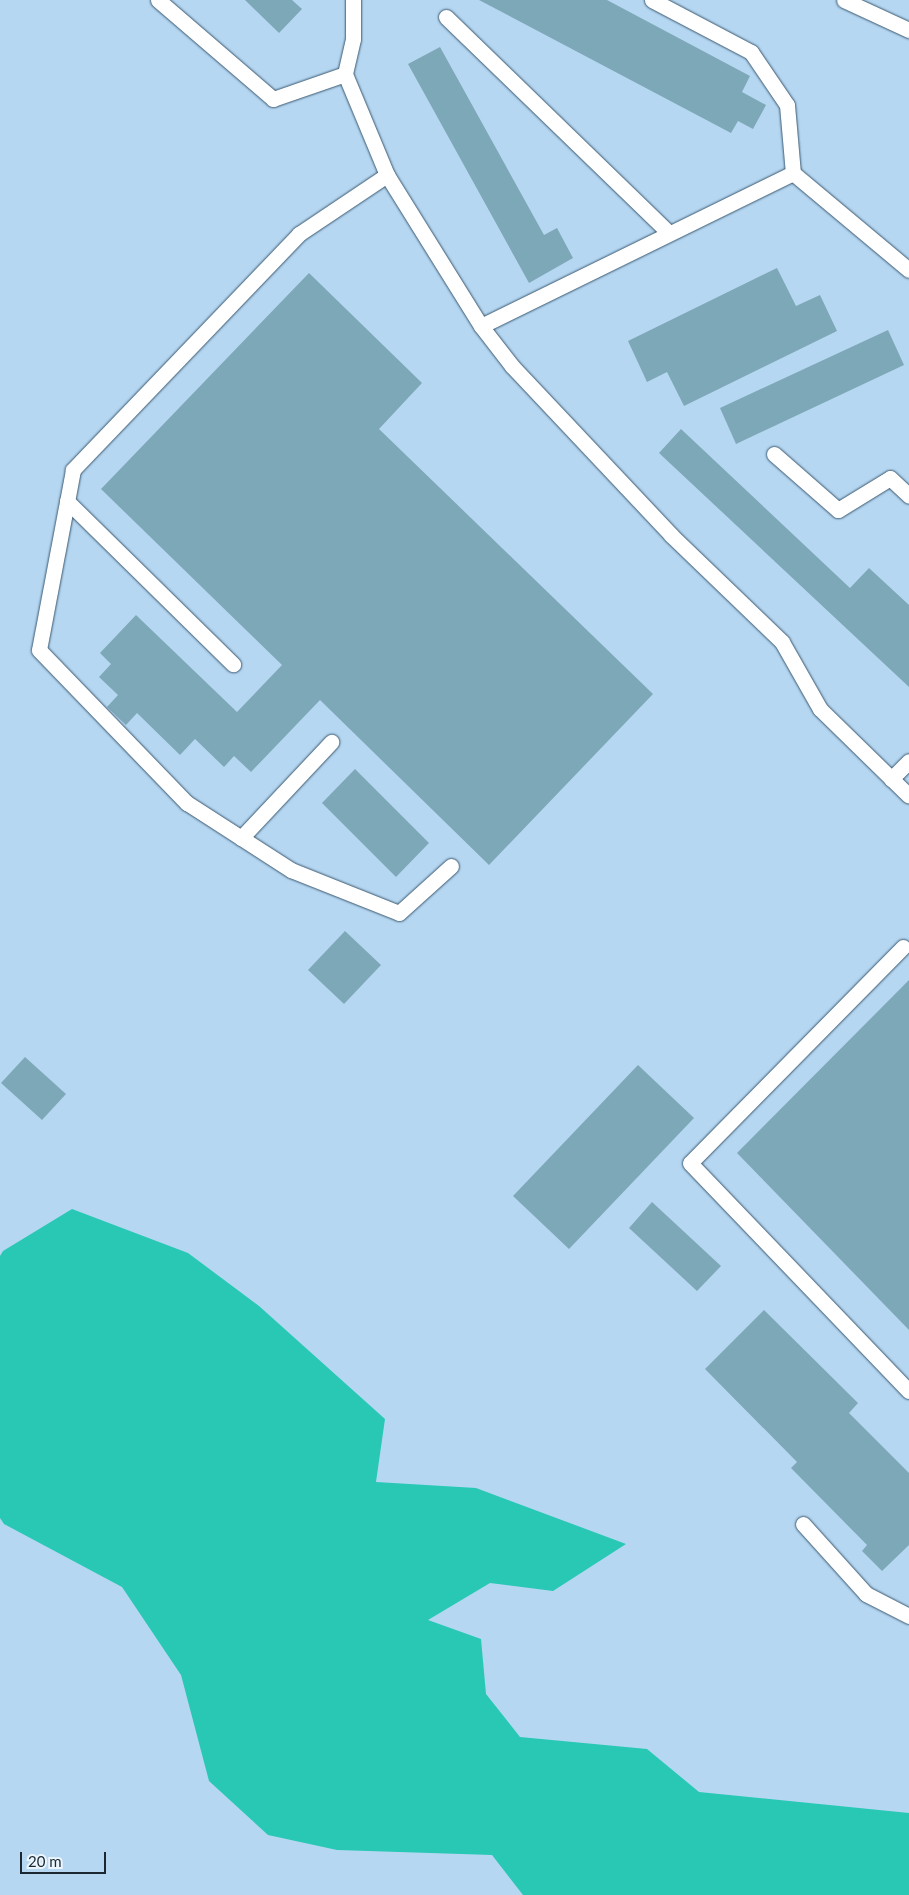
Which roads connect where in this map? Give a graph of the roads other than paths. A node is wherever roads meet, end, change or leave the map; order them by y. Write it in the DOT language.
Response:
graph roads {
  1 [pos="158,0"];
  2 [pos="353,0"];
  3 [pos="652,0"];
  4 [pos="844,0"];
  5 [pos="446,17"];
  6 [pos="909,30"];
  7 [pos="345,74"];
  8 [pos="793,173"];
  9 [pos="387,175"];
  10 [pos="669,233"];
  11 [pos="909,270"];
  12 [pos="481,326"];
  13 [pos="774,454"];
  14 [pos="909,496"];
  15 [pos="67,501"];
  16 [pos="234,664"];
  17 [pos="331,742"];
  18 [pos="909,761"];
  19 [pos="892,779"];
  20 [pos="909,796"];
  21 [pos="241,838"];
  22 [pos="451,866"];
  23 [pos="903,947"];
  24 [pos="909,1391"];
  25 [pos="803,1524"];
  26 [pos="909,1616"];
  1 -- 7 [label="lane"];
  2 -- 7 [label="lane"];
  3 -- 8 [label="lane"];
  4 -- 6 [label="lane"];
  5 -- 10 [label="lane"];
  7 -- 9 [label="lane"];
  8 -- 10 [label="lane"];
  8 -- 11 [label="lane"];
  9 -- 12 [label="lane"];
  9 -- 15 [label="lane"];
  10 -- 12 [label="lane"];
  12 -- 19 [label="lane"];
  13 -- 14 [label="lane"];
  15 -- 16 [label="lane"];
  15 -- 21 [label="lane"];
  17 -- 21 [label="lane"];
  18 -- 19 [label="lane"];
  19 -- 20 [label="lane"];
  21 -- 22 [label="lane"];
  23 -- 24 [label="lane"];
  25 -- 26 [label="lane"];
}
